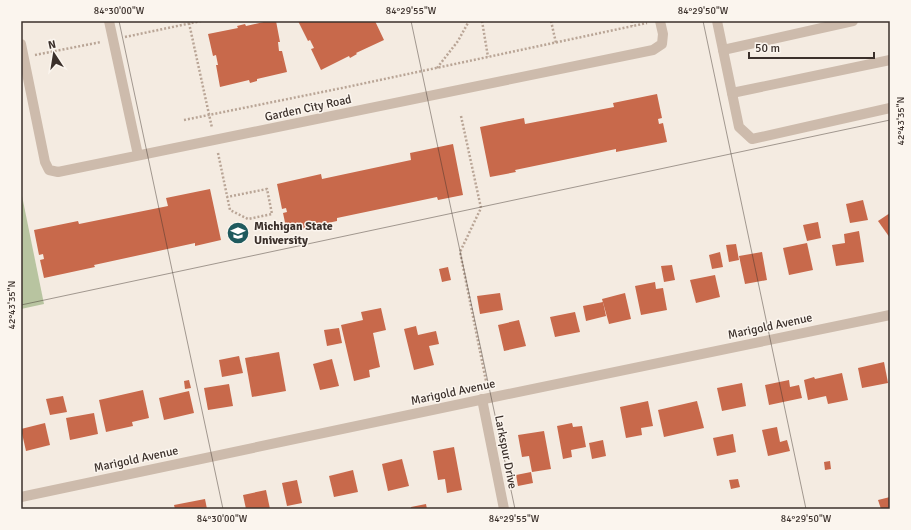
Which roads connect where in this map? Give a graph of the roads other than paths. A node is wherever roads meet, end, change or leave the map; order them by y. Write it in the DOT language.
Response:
graph roads {
  1 [pos="110,21"];
  2 [pos="717,21"];
  3 [pos="853,21"];
  4 [pos="655,22"];
  5 [pos="21,44"];
  6 [pos="723,50"];
  7 [pos="890,60"];
  8 [pos="732,93"];
  9 [pos="890,108"];
  10 [pos="138,155"];
  11 [pos="890,315"];
  12 [pos="486,399"];
  13 [pos="21,497"];
  14 [pos="504,509"];
  1 -- 10 [label="street"];
  2 -- 6 [label="street"];
  3 -- 6 [label="street"];
  4 -- 10 [label="street, Garden City Road"];
  5 -- 10 [label="street, Garden City Road"];
  6 -- 8 [label="street"];
  7 -- 8 [label="street"];
  8 -- 9 [label="street"];
  11 -- 12 [label="street, Marigold Avenue"];
  12 -- 13 [label="street, Marigold Avenue"];
  12 -- 14 [label="street, Larkspur Drive"];
}
